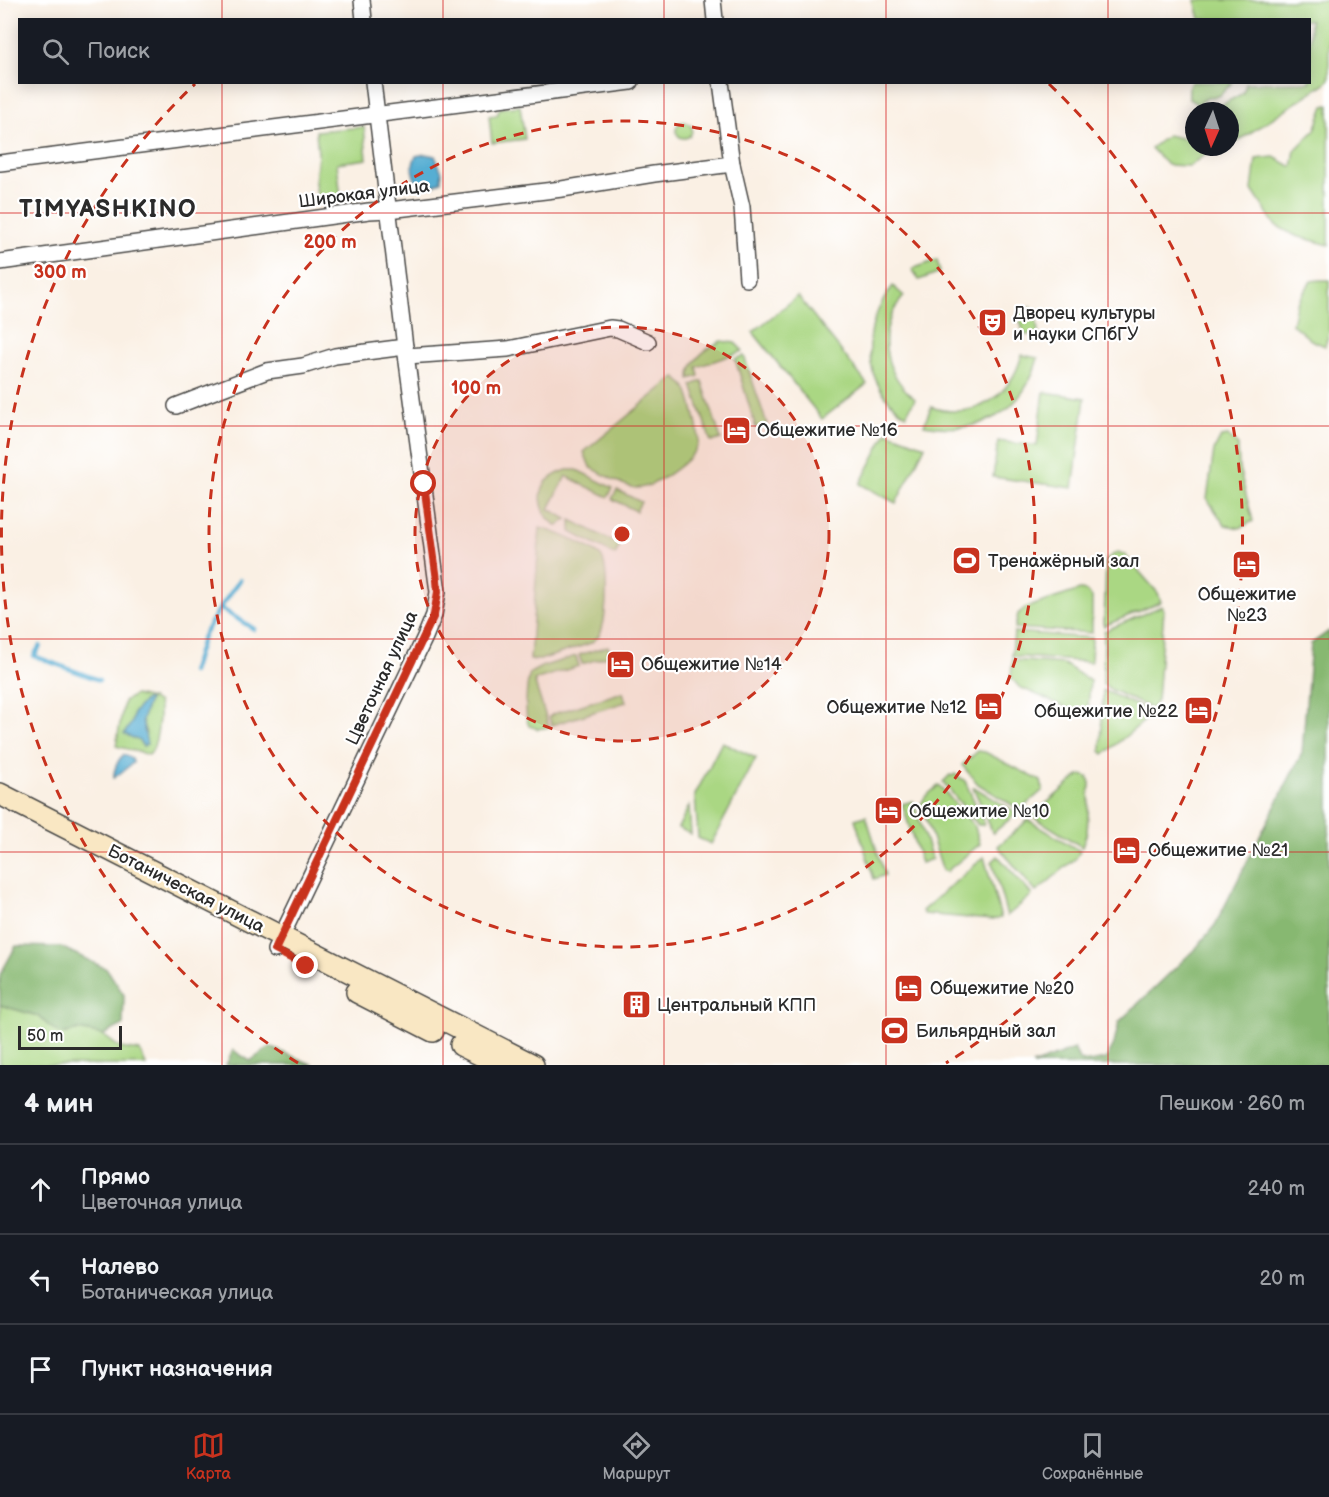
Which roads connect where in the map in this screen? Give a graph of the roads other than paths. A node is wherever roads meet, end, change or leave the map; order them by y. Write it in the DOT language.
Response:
graph roads {
  1 [pos="362,0"];
  2 [pos="713,0"];
  3 [pos="364,18"];
  4 [pos="715,18"];
  5 [pos="373,84"];
  6 [pos="617,84"];
  7 [pos="721,84"];
  8 [pos="377,115"];
  9 [pos="0,163"];
  10 [pos="732,164"];
  11 [pos="389,210"];
  12 [pos="0,262"];
  13 [pos="747,279"];
  14 [pos="648,342"];
  15 [pos="406,352"];
  16 [pos="176,406"];
  17 [pos="0,794"];
  18 [pos="0,810"];
  19 [pos="278,944"];
  20 [pos="477,1052"];
  21 [pos="501,1065"];
  22 [pos="533,1065"];
  1 -- 3 [label="street"];
  2 -- 4 [label="street"];
  5 -- 8 [label="street, Цветочная улица"];
  6 -- 8 [label="street"];
  7 -- 10 [label="street"];
  8 -- 9 [label="street"];
  8 -- 11 [label="street, Цветочная улица"];
  10 -- 11 [label="street, Широкая улица"];
  10 -- 13 [label="street"];
  11 -- 12 [label="street, Широкая улица"];
  11 -- 15 [label="street, Цветочная улица"];
  14 -- 15 [label="street"];
  15 -- 16 [label="street"];
  15 -- 19 [label="street, Цветочная улица"];
  17 -- 19 [label="street, Ботаническая улица"];
  18 -- 19 [label="street, Ботаническая улица"];
  19 -- 20 [label="street, Ботаническая улица"];
  20 -- 21 [label="street, Ботаническая улица"];
  20 -- 22 [label="street, Ботаническая улица"];
}
